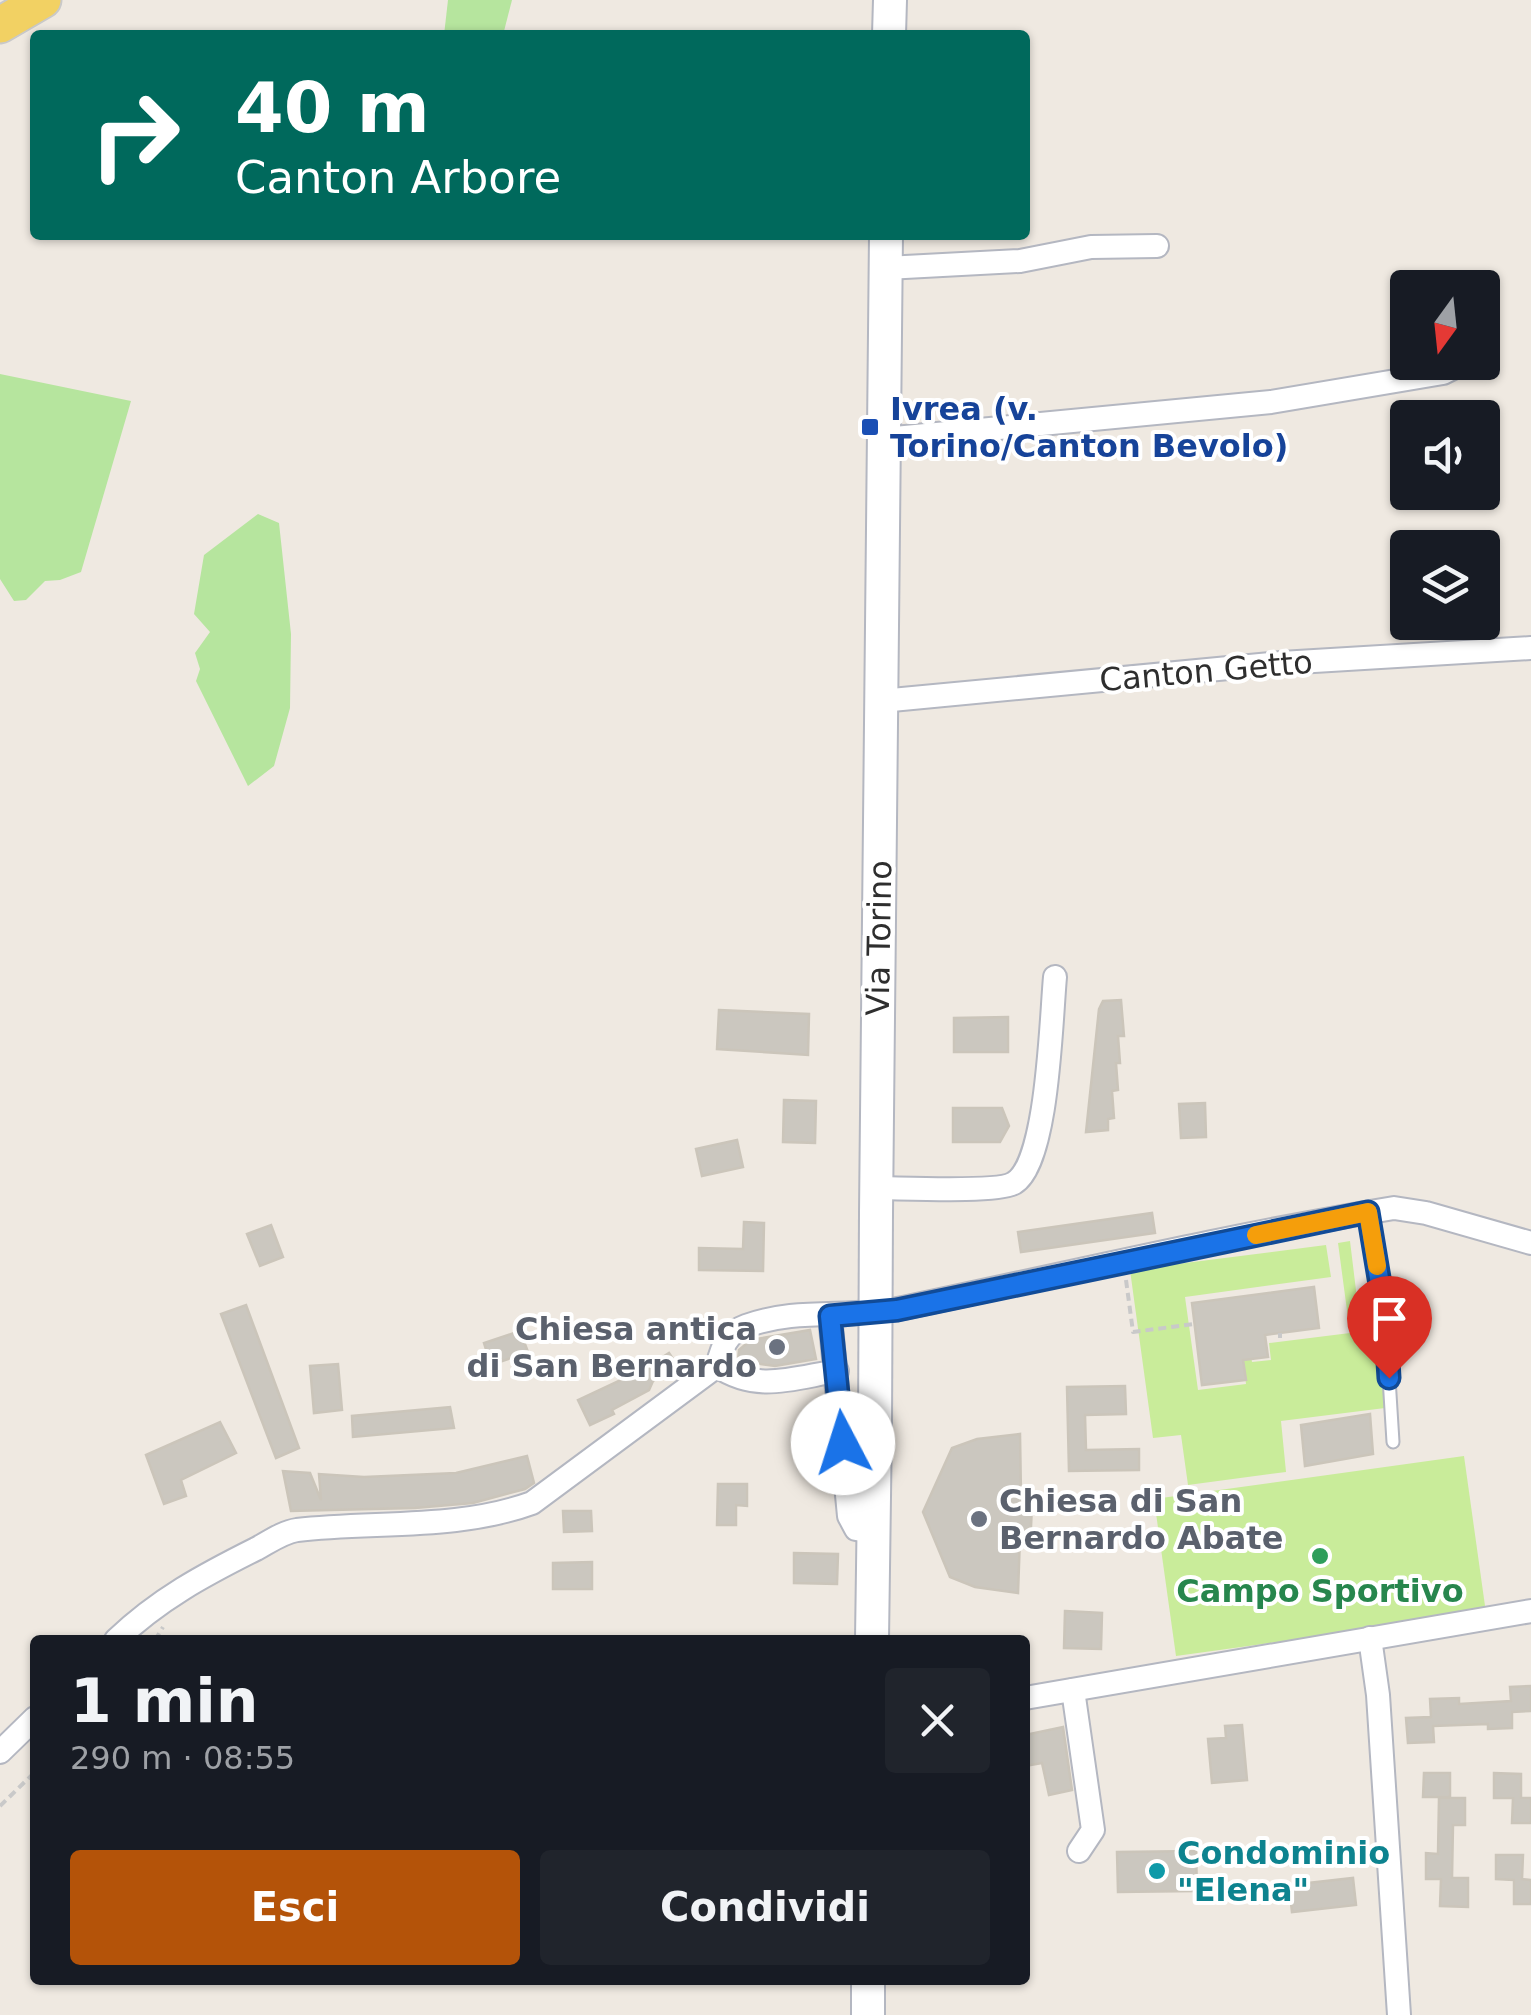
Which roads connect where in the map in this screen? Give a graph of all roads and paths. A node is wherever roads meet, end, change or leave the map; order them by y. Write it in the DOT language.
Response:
graph roads {
  1 [pos="42,0"];
  2 [pos="890,0"];
  3 [pos="0,26"];
  4 [pos="889,30"];
  5 [pos="886,240"];
  6 [pos="1158,246"];
  7 [pos="886,268"];
  8 [pos="1401,380"];
  9 [pos="884,439"];
  10 [pos="1531,648"];
  11 [pos="881,701"];
  12 [pos="1055,977"];
  13 [pos="876,1200"];
  14 [pos="1368,1212"];
  15 [pos="1531,1244"];
  16 [pos="1126,1281"];
  17 [pos="830,1316"];
  18 [pos="1194,1324"];
  19 [pos="717,1366"];
  20 [pos="837,1371"];
  21 [pos="1393,1442"];
  22 [pos="873,1532"];
  23 [pos="1531,1611"];
  24 [pos="121,1635"];
  25 [pos="872,1635"];
  26 [pos="1370,1638"];
  27 [pos="1073,1690"];
  28 [pos="1030,1697"];
  29 [pos="30,1723"];
  30 [pos="0,1752"];
  31 [pos="30,1777"];
  32 [pos="0,1806"];
  33 [pos="1079,1851"];
  34 [pos="868,1985"];
  35 [pos="868,2015"];
  36 [pos="1400,2015"];
  1 -- 3 [label="main road"];
  2 -- 4 [label="street"];
  5 -- 7 [label="street, Via Torino"];
  6 -- 7 [label="street"];
  7 -- 9 [label="street, Via Torino"];
  8 -- 9 [label="street"];
  9 -- 11 [label="street, Via Torino"];
  10 -- 11 [label="street, Canton Getto"];
  11 -- 13 [label="street, Via Torino"];
  12 -- 13 [label="street"];
  13 -- 22 [label="street, Via Torino, bridge"];
  14 -- 15 [label="street"];
  14 -- 17 [label="street"];
  14 -- 21 [label="lane"];
  16 -- 18 [label="path"];
  17 -- 19 [label="street"];
  17 -- 20 [label="street"];
  19 -- 20 [label="street"];
  19 -- 24 [label="street"];
  20 -- 22 [label="street"];
  22 -- 25 [label="street, Via Torino"];
  23 -- 26 [label="street"];
  26 -- 27 [label="street"];
  26 -- 36 [label="street"];
  27 -- 28 [label="street"];
  27 -- 33 [label="street"];
  29 -- 30 [label="street"];
  31 -- 32 [label="path"];
  34 -- 35 [label="street"];
}
